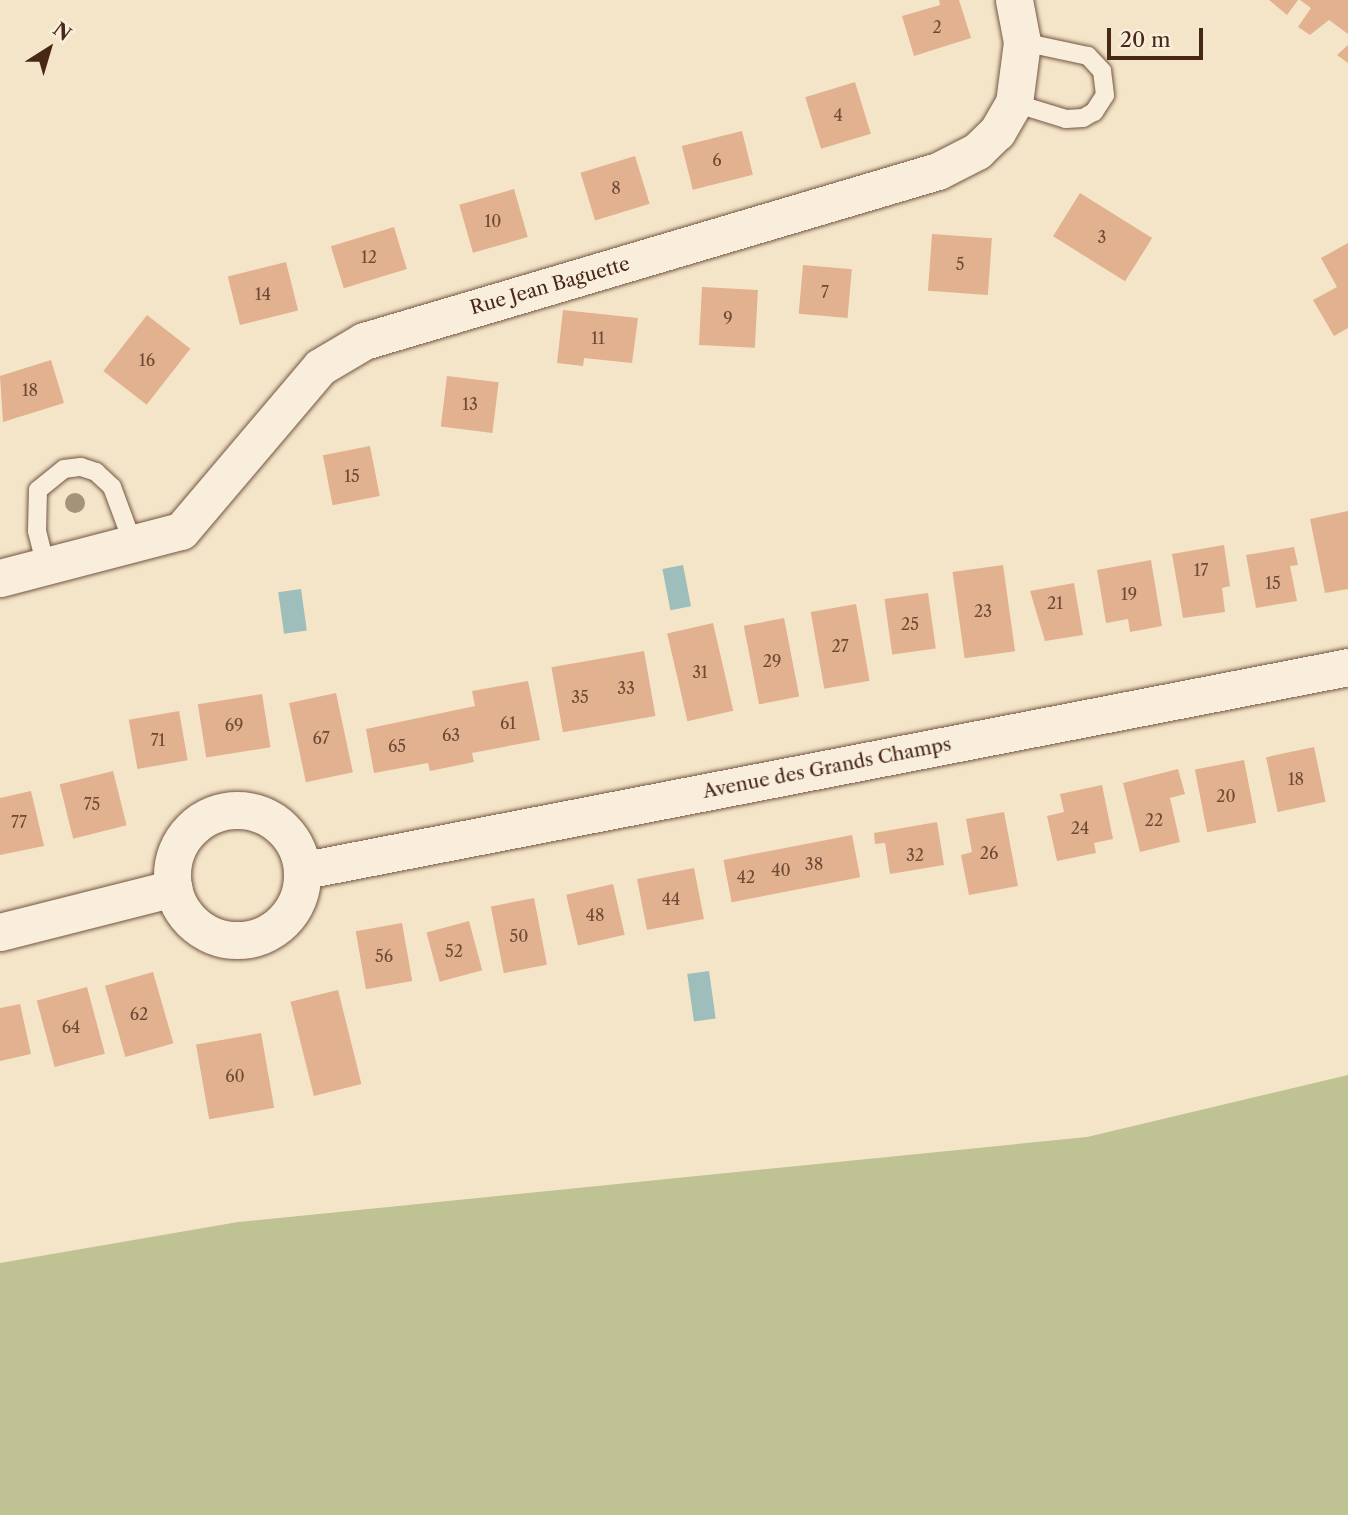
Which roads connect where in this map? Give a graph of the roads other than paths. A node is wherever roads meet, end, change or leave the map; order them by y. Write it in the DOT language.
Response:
graph roads {
  1 [pos="1014,0"];
  2 [pos="1022,43"];
  3 [pos="1014,103"];
  4 [pos="134,546"];
  5 [pos="46,567"];
  6 [pos="0,578"];
  7 [pos="1348,667"];
  8 [pos="305,870"];
  9 [pos="174,888"];
  10 [pos="0,932"];
  1 -- 2 [label="street, Rue Jean Baguette"];
  2 -- 3 [label="street, Rue Jean Baguette"];
  2 -- 3 [label="lane"];
  3 -- 4 [label="street, Rue Jean Baguette"];
  4 -- 5 [label="street, Rue Jean Baguette"];
  4 -- 5 [label="lane"];
  5 -- 6 [label="street, Rue Jean Baguette"];
  7 -- 8 [label="street, Avenue des Grands Champs"];
  8 -- 9 [label="street"];
  8 -- 9 [label="street"];
  9 -- 10 [label="street"];
}
